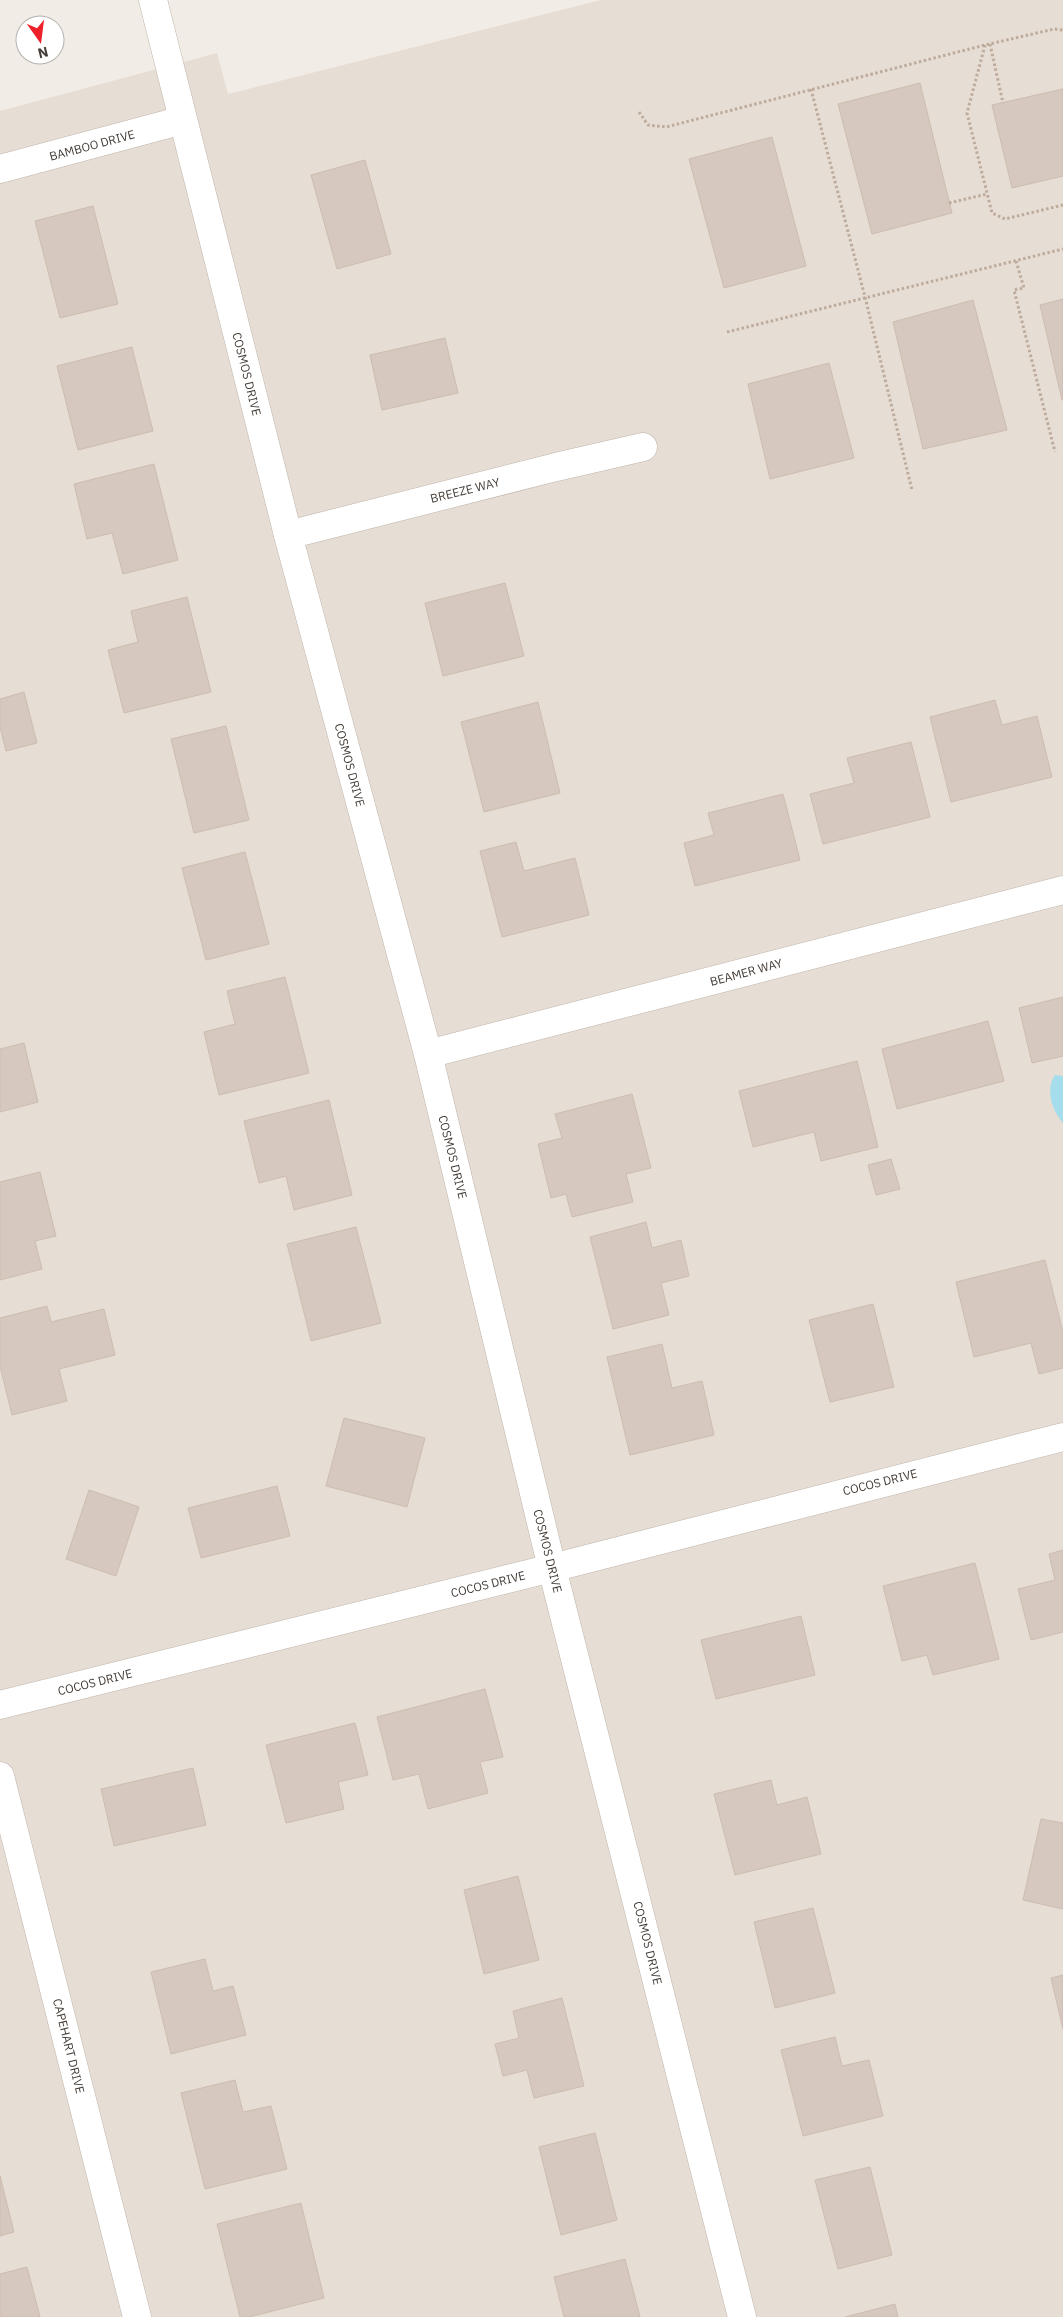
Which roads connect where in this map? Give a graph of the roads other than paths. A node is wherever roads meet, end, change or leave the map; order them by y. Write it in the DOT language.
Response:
graph roads {
  1 [pos="153,0"];
  2 [pos="184,120"];
  3 [pos="0,169"];
  4 [pos="643,447"];
  5 [pos="288,535"];
  6 [pos="1063,890"];
  7 [pos="428,1054"];
  8 [pos="1063,1437"];
  9 [pos="552,1568"];
  10 [pos="0,1705"];
  11 [pos="0,1776"];
  12 [pos="137,2317"];
  13 [pos="742,2317"];
  1 -- 2 [label="street, COSMOS DRIVE"];
  2 -- 3 [label="street, BAMBOO DRIVE"];
  2 -- 5 [label="street, COSMOS DRIVE"];
  4 -- 5 [label="street, BREEZE WAY"];
  5 -- 7 [label="street, COSMOS DRIVE"];
  6 -- 7 [label="street, BEAMER WAY"];
  7 -- 9 [label="street, COSMOS DRIVE"];
  8 -- 9 [label="street, COCOS DRIVE"];
  9 -- 10 [label="street, COCOS DRIVE"];
  9 -- 13 [label="street, COSMOS DRIVE"];
  11 -- 12 [label="street, CAPEHART DRIVE"];
}
